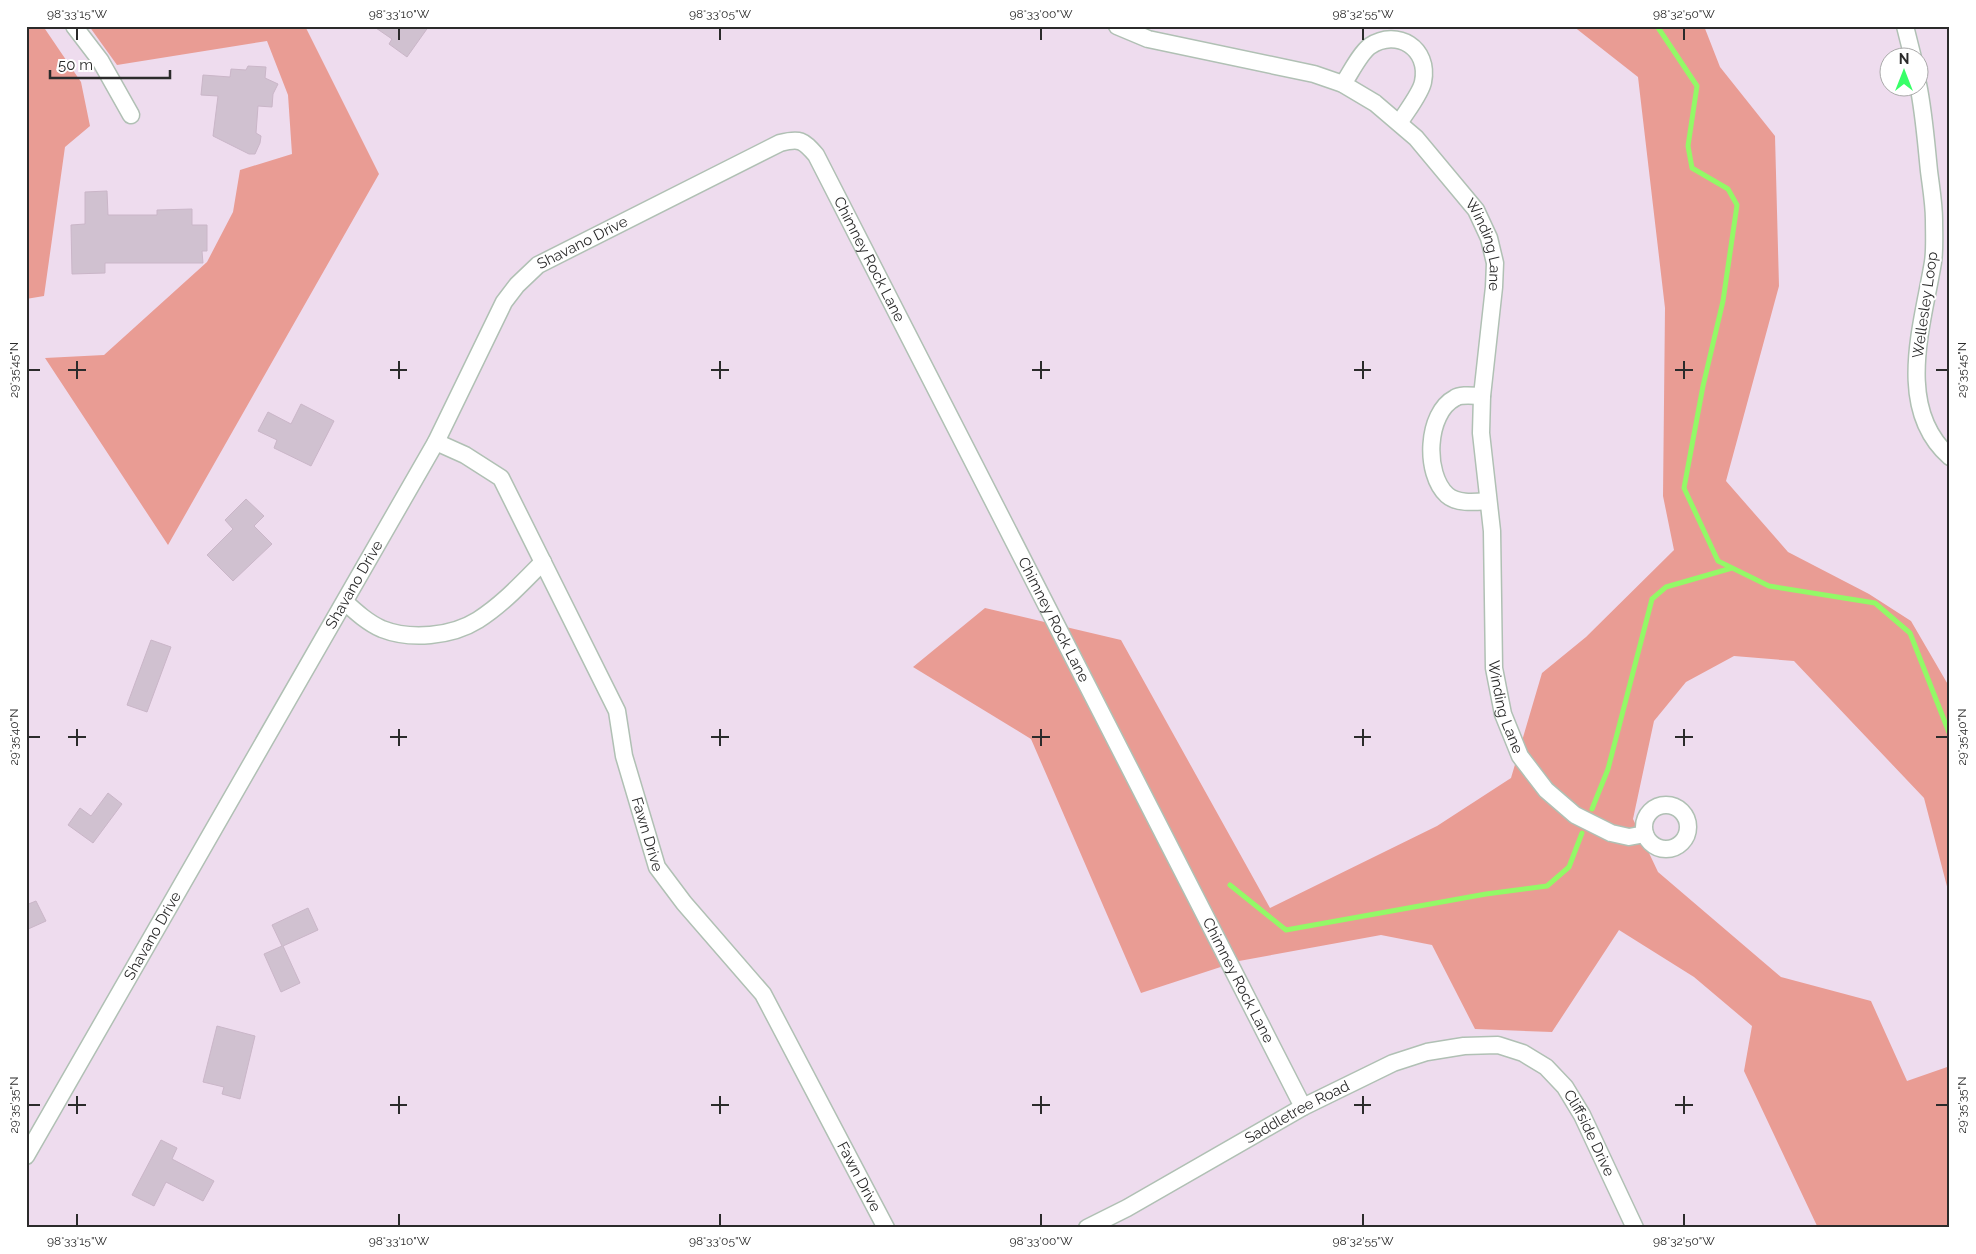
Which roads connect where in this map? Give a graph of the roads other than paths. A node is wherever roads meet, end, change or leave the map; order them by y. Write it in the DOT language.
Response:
graph roads {
  1 [pos="74,26"];
  2 [pos="1117,26"];
  3 [pos="1905,26"];
  4 [pos="1910,48"];
  5 [pos="1343,84"];
  6 [pos="1921,98"];
  7 [pos="131,116"];
  8 [pos="1400,122"];
  9 [pos="796,139"];
  10 [pos="1482,396"];
  11 [pos="436,442"];
  12 [pos="1950,457"];
  13 [pos="1488,501"];
  14 [pos="543,562"];
  15 [pos="345,602"];
  16 [pos="1645,834"];
  17 [pos="1523,1053"];
  18 [pos="1303,1106"];
  19 [pos="26,1156"];
  20 [pos="886,1228"];
  21 [pos="1087,1228"];
  22 [pos="1635,1228"];
  1 -- 7 [label="street"];
  2 -- 5 [label="street, Winding Lane"];
  3 -- 4 [label="street"];
  5 -- 8 [label="street, Winding Lane"];
  5 -- 8 [label="street"];
  6 -- 12 [label="street, Wellesley Loop"];
  8 -- 10 [label="street, Winding Lane"];
  9 -- 11 [label="street, Shavano Drive"];
  9 -- 18 [label="street, Chimney Rock Lane"];
  10 -- 13 [label="street, Winding Lane"];
  10 -- 13 [label="street"];
  11 -- 14 [label="street, Fawn Drive"];
  11 -- 15 [label="street, Shavano Drive"];
  13 -- 16 [label="street, Winding Lane"];
  14 -- 15 [label="street"];
  14 -- 20 [label="street, Fawn Drive"];
  15 -- 19 [label="street, Shavano Drive"];
  17 -- 18 [label="street, Saddletree Road"];
  17 -- 22 [label="street, Cliffside Drive"];
  18 -- 21 [label="street, Saddletree Road"];
}
